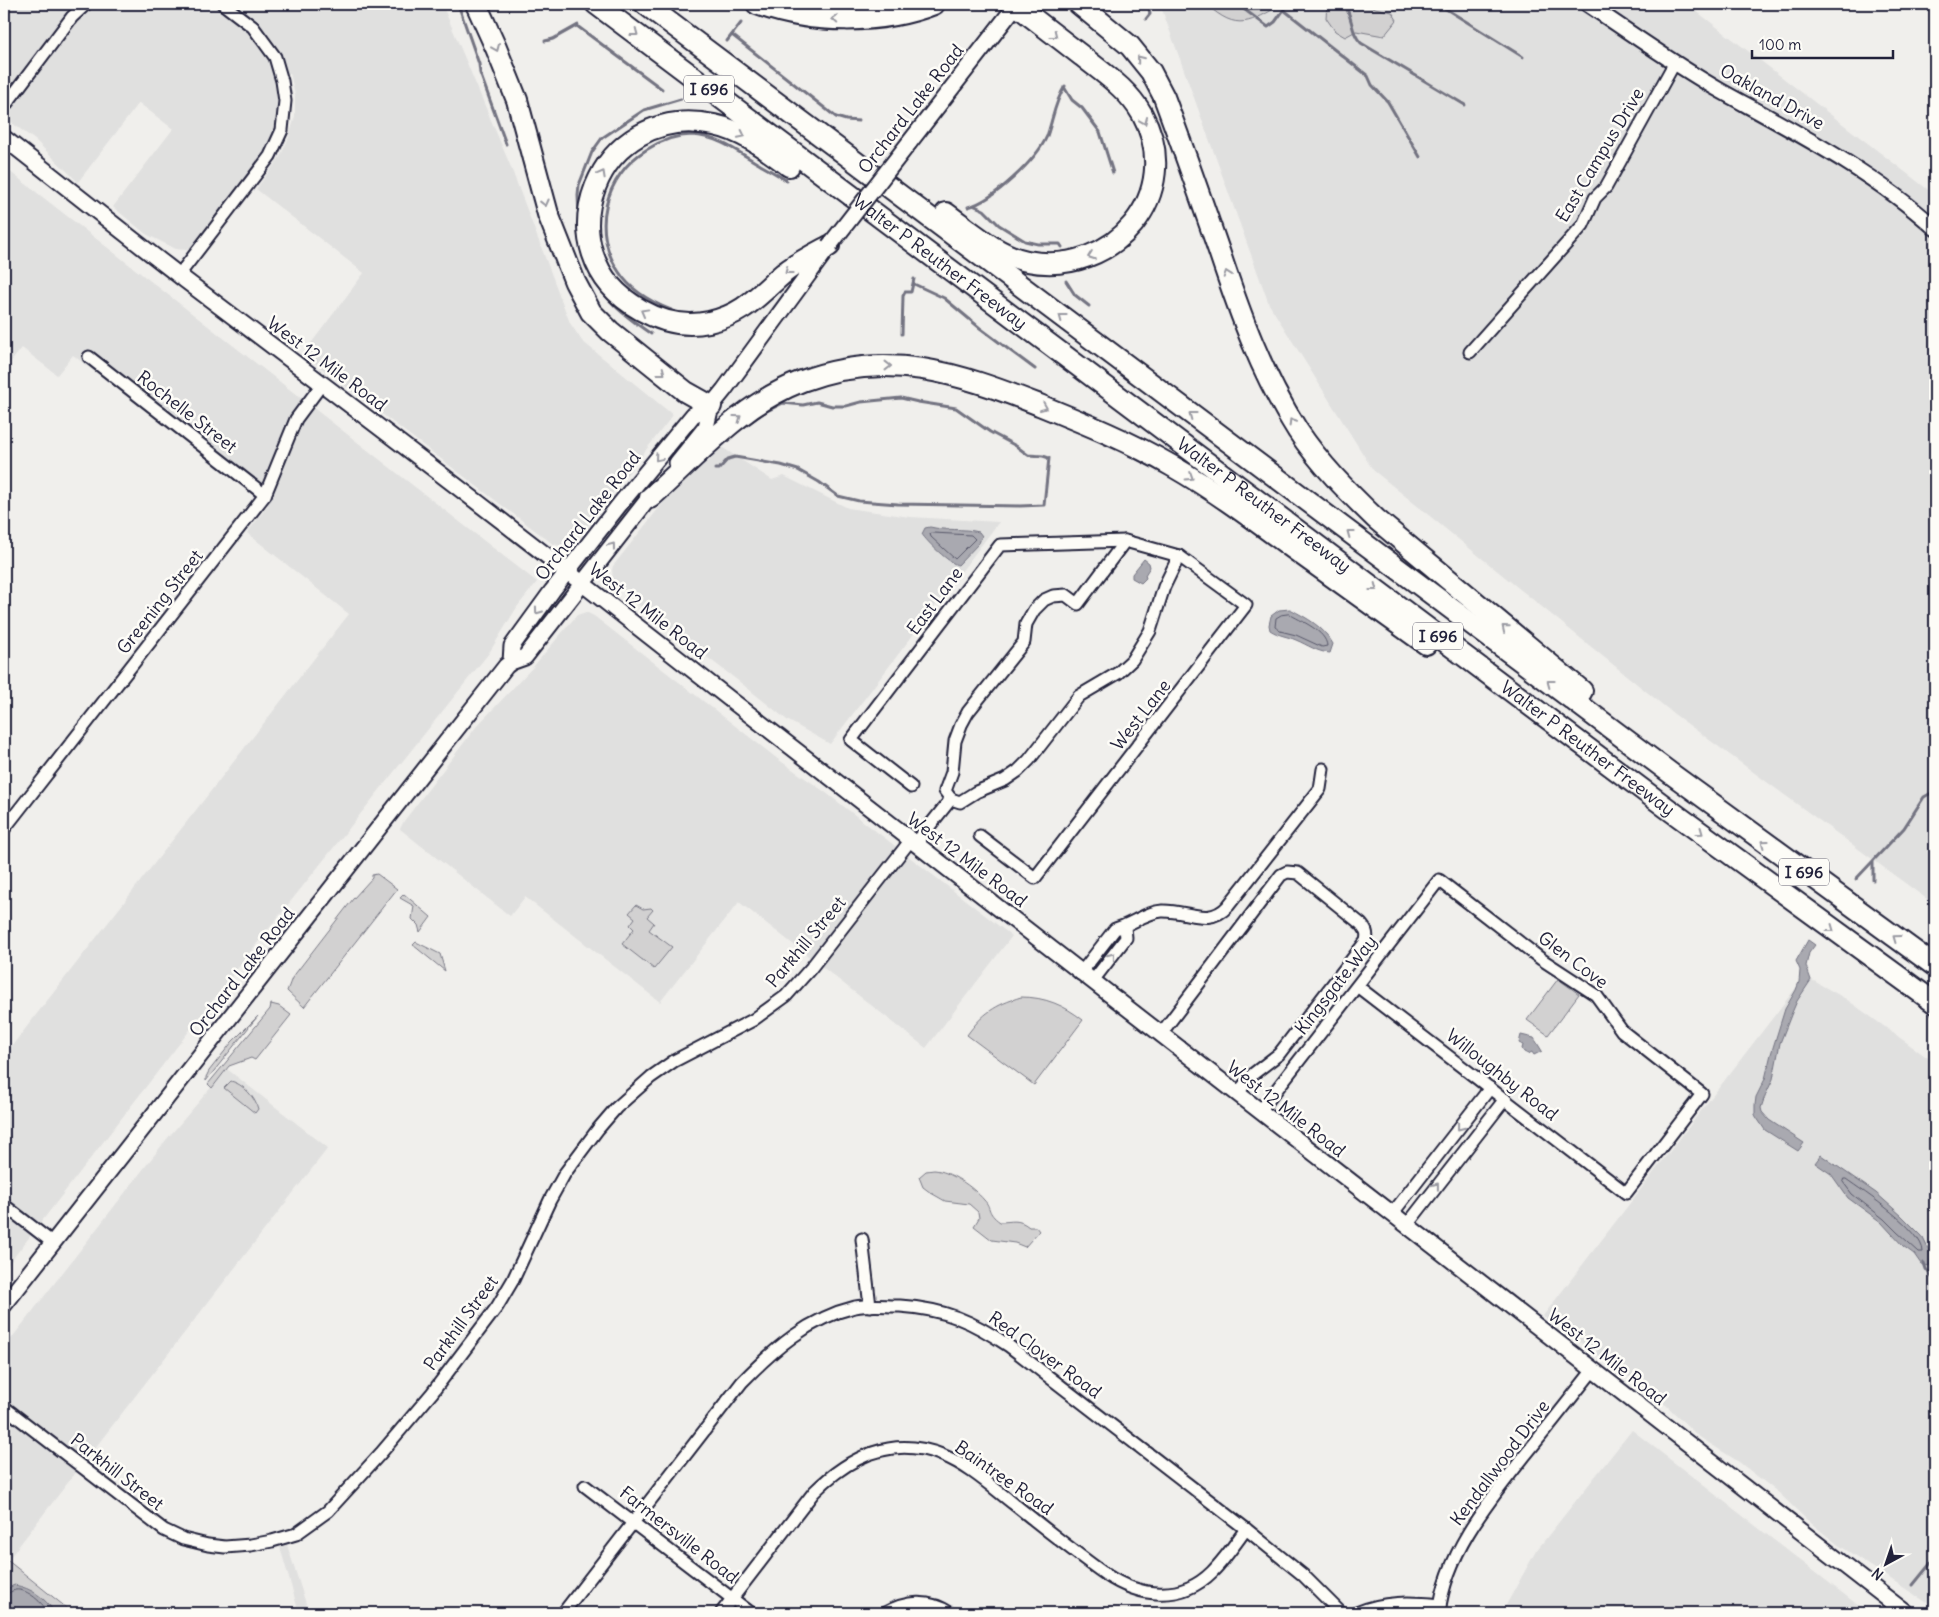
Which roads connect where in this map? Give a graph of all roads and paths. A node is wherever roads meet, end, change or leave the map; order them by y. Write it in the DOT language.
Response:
graph roads {
  1 [pos="86,4"];
  2 [pos="223,4"];
  3 [pos="476,4"];
  4 [pos="596,4"];
  5 [pos="645,4"];
  6 [pos="666,4"];
  7 [pos="757,4"];
  8 [pos="934,4"];
  9 [pos="1016,4"];
  10 [pos="1079,4"];
  11 [pos="1587,4"];
  12 [pos="1675,62"];
  13 [pos="4,107"];
  14 [pos="4,138"];
  15 [pos="1935,228"];
  16 [pos="829,246"];
  17 [pos="179,275"];
  18 [pos="1470,352"];
  19 [pos="89,357"];
  20 [pos="322,384"];
  21 [pos="711,406"];
  22 [pos="1160,428"];
  23 [pos="264,495"];
  24 [pos="650,498"];
  25 [pos="1126,541"];
  26 [pos="1152,548"];
  27 [pos="1179,556"];
  28 [pos="567,572"];
  29 [pos="582,584"];
  30 [pos="511,662"];
  31 [pos="1323,769"];
  32 [pos="1673,776"];
  33 [pos="911,787"];
  34 [pos="951,799"];
  35 [pos="1667,808"];
  36 [pos="4,829"];
  37 [pos="980,836"];
  38 [pos="912,843"];
  39 [pos="1439,880"];
  40 [pos="1935,966"];
  41 [pos="1086,978"];
  42 [pos="1357,986"];
  43 [pos="1935,1003"];
  44 [pos="1160,1035"];
  45 [pos="1490,1088"];
  46 [pos="1237,1094"];
  47 [pos="1504,1099"];
  48 [pos="1260,1111"];
  49 [pos="1626,1192"];
  50 [pos="4,1205"];
  51 [pos="1392,1214"];
  52 [pos="1407,1225"];
  53 [pos="862,1239"];
  54 [pos="53,1243"];
  55 [pos="4,1305"];
  56 [pos="870,1306"];
  57 [pos="1593,1370"];
  58 [pos="4,1407"];
  59 [pos="585,1486"];
  60 [pos="634,1522"];
  61 [pos="1246,1529"];
  62 [pos="732,1598"];
  63 [pos="1440,1609"];
  64 [pos="563,1613"];
  65 [pos="721,1613"];
  66 [pos="751,1613"];
  67 [pos="884,1613"];
  68 [pos="950,1613"];
  69 [pos="1341,1613"];
  70 [pos="1356,1613"];
  71 [pos="1906,1613"];
  1 -- 13 [label="street"];
  2 -- 17 [label="street"];
  3 -- 21 [label="highway, one-way"];
  4 -- 22 [label="highway, Walter P Reuther Freeway / I 696, one-way"];
  32 -- 5 [label="highway, Walter P Reuther Freeway / I 696, one-way"];
  9 -- 6 [label="highway, one-way"];
  8 -- 7 [label="highway, one-way"];
  9 -- 16 [label="main road, Orchard Lake Road, bridge"];
  32 -- 10 [label="highway, one-way"];
  11 -- 12 [label="street, Oakland Drive"];
  12 -- 15 [label="street, Oakland Drive"];
  12 -- 18 [label="street, East Campus Drive"];
  14 -- 17 [label="main road, West 12 Mile Road"];
  16 -- 21 [label="main road, Orchard Lake Road"];
  16 -- 22 [label="highway, one-way"];
  17 -- 20 [label="main road, West 12 Mile Road"];
  19 -- 23 [label="street, Rochelle Street"];
  20 -- 23 [label="street, Greening Street"];
  20 -- 28 [label="main road, West 12 Mile Road"];
  21 -- 24 [label="main road, Orchard Lake Road"];
  21 -- 28 [label="main road, Orchard Lake Road, one-way"];
  22 -- 35 [label="highway, Walter P Reuther Freeway / I 696, one-way"];
  23 -- 36 [label="street, Greening Street"];
  29 -- 24 [label="main road, Orchard Lake Road, one-way"];
  24 -- 35 [label="highway, one-way"];
  25 -- 26 [label="street, East Lane"];
  25 -- 33 [label="street, East Lane"];
  25 -- 34 [label="street"];
  26 -- 27 [label="street, West Lane"];
  27 -- 34 [label="street"];
  27 -- 37 [label="street, West Lane"];
  28 -- 29 [label="main road, West 12 Mile Road"];
  28 -- 30 [label="main road, Orchard Lake Road, one-way"];
  29 -- 30 [label="main road, Orchard Lake Road"];
  29 -- 38 [label="main road, West 12 Mile Road"];
  30 -- 54 [label="main road, Orchard Lake Road"];
  31 -- 41 [label="street"];
  40 -- 32 [label="highway, Walter P Reuther Freeway / I 696, one-way"];
  34 -- 38 [label="street, Parkhill Street"];
  35 -- 43 [label="highway, Walter P Reuther Freeway / I 696, one-way"];
  38 -- 41 [label="main road, West 12 Mile Road"];
  38 -- 58 [label="street, Parkhill Street"];
  39 -- 42 [label="street, Kingsgate Way"];
  39 -- 49 [label="street, Glen Cove"];
  41 -- 44 [label="main road, West 12 Mile Road"];
  42 -- 45 [label="street, Willoughby Road"];
  42 -- 48 [label="street, Kingsgate Way"];
  44 -- 46 [label="main road, West 12 Mile Road"];
  44 -- 46 [label="street"];
  45 -- 47 [label="street, Willoughby Road"];
  45 -- 51 [label="street, one-way"];
  46 -- 48 [label="main road, West 12 Mile Road"];
  47 -- 49 [label="street, Willoughby Road"];
  52 -- 47 [label="street, one-way"];
  48 -- 51 [label="main road, West 12 Mile Road"];
  50 -- 54 [label="street"];
  51 -- 52 [label="main road, West 12 Mile Road"];
  52 -- 57 [label="main road, West 12 Mile Road"];
  53 -- 56 [label="street"];
  54 -- 55 [label="main road, Orchard Lake Road"];
  56 -- 60 [label="street, Red Clover Road"];
  56 -- 61 [label="street, Red Clover Road"];
  57 -- 63 [label="street, Kendallwood Drive"];
  57 -- 71 [label="main road, West 12 Mile Road"];
  59 -- 60 [label="street, Farmersville Road"];
  60 -- 62 [label="street, Farmersville Road"];
  60 -- 64 [label="street, Red Clover Road"];
  61 -- 62 [label="street, Baintree Road"];
  61 -- 69 [label="street, Red Clover Road"];
  62 -- 65 [label="street, Baintree Road"];
  62 -- 66 [label="street, Farmersville Road"];
  63 -- 70 [label="street"];
  67 -- 68 [label="street"];
}
